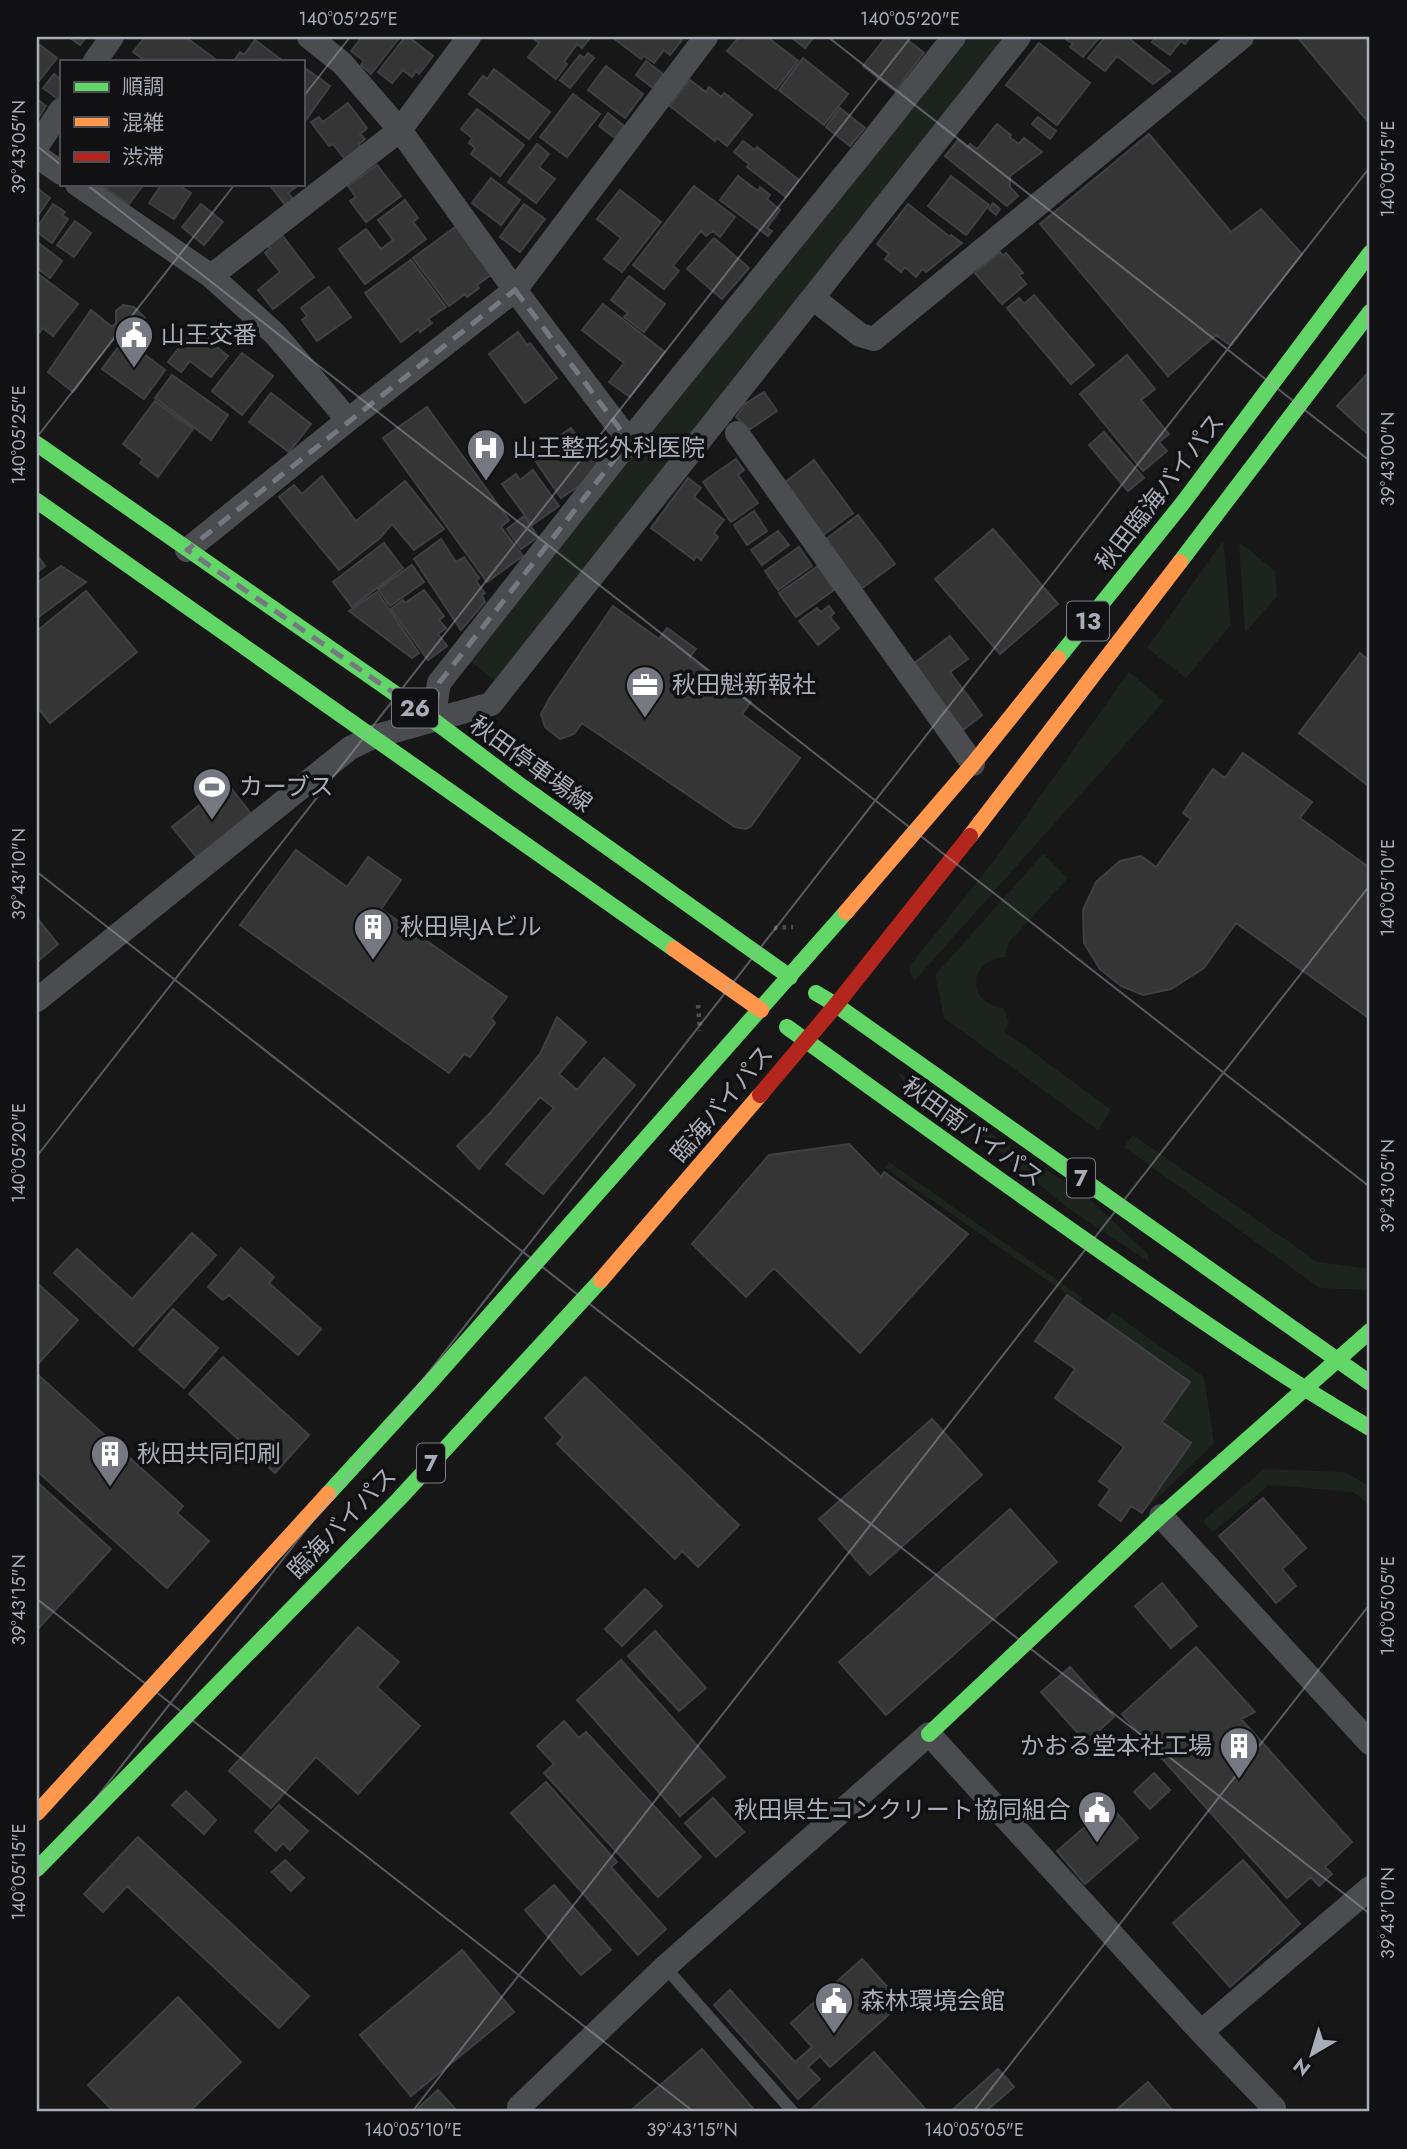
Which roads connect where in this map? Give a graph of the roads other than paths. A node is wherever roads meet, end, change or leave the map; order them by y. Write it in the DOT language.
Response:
graph roads {
  1 [pos="112,37"];
  2 [pos="309,37"];
  3 [pos="469,37"];
  4 [pos="706,37"];
  5 [pos="954,37"];
  6 [pos="1019,37"];
  7 [pos="1242,37"];
  8 [pos="96,60"];
  9 [pos="60,112"];
  10 [pos="400,130"];
  11 [pos="37,146"];
  12 [pos="37,156"];
  13 [pos="60,172"];
  14 [pos="80,186"];
  15 [pos="1370,253"];
  16 [pos="211,276"];
  17 [pos="515,290"];
  18 [pos="813,298"];
  19 [pos="1370,312"];
  20 [pos="348,421"];
  21 [pos="737,433"];
  22 [pos="629,441"];
  23 [pos="37,444"];
  24 [pos="37,501"];
  25 [pos="187,550"];
  26 [pos="433,720"];
  27 [pos="373,737"];
  28 [pos="973,764"];
  29 [pos="790,977"];
  30 [pos="37,1000"];
  31 [pos="836,1005"];
  32 [pos="761,1010"];
  33 [pos="807,1040"];
  34 [pos="1370,1331"];
  35 [pos="1339,1360"];
  36 [pos="1370,1383"];
  37 [pos="1304,1390"];
  38 [pos="1370,1428"];
  39 [pos="1161,1516"];
  40 [pos="929,1734"];
  41 [pos="1370,1743"];
  42 [pos="37,1813"];
  43 [pos="37,1869"];
  44 [pos="1370,1888"];
  45 [pos="666,1967"];
  46 [pos="1201,2032"];
  47 [pos="1273,2108"];
  48 [pos="519,2112"];
  49 [pos="793,2112"];
  1 -- 8 [label="street"];
  2 -- 10 [label="street"];
  3 -- 10 [label="street"];
  4 -- 17 [label="street"];
  5 -- 22 [label="street"];
  6 -- 18 [label="street"];
  7 -- 18 [label="street"];
  9 -- 11 [label="street"];
  10 -- 16 [label="street"];
  10 -- 17 [label="street"];
  12 -- 13 [label="street"];
  14 -- 16 [label="street"];
  15 -- 28 [label="main road, 秋田臨海バイパス / 13"];
  16 -- 20 [label="street"];
  17 -- 20 [label="street"];
  17 -- 22 [label="street"];
  18 -- 26 [label="street"];
  19 -- 31 [label="main road, 13"];
  20 -- 25 [label="street"];
  21 -- 28 [label="street"];
  22 -- 26 [label="street"];
  23 -- 25 [label="main road, 秋田停車場線 / 26"];
  24 -- 27 [label="main road, 26"];
  25 -- 26 [label="main road, 秋田停車場線 / 26"];
  26 -- 27 [label="street"];
  26 -- 29 [label="main road, 秋田停車場線 / 26"];
  27 -- 30 [label="street"];
  27 -- 32 [label="main road, 26"];
  28 -- 29 [label="main road, 秋田臨海バイパス / 13"];
  29 -- 31 [label="main road, 秋田南バイパス / 7"];
  29 -- 32 [label="main road, 臨海バイパス / 13"];
  31 -- 33 [label="main road, 13"];
  31 -- 35 [label="main road, 秋田南バイパス / 7"];
  32 -- 33 [label="main road, 秋田南バイパス / 7"];
  32 -- 42 [label="main road, 臨海バイパス / 7"];
  33 -- 37 [label="main road, 秋田南バイパス / 7"];
  33 -- 43 [label="main road, 臨海バイパス / 7"];
  34 -- 35 [label="main road"];
  35 -- 36 [label="main road, 秋田南バイパス / 7"];
  35 -- 37 [label="main road"];
  37 -- 38 [label="main road, 秋田南バイパス / 7"];
  37 -- 39 [label="main road"];
  39 -- 40 [label="main road"];
  39 -- 41 [label="street"];
  40 -- 45 [label="street"];
  40 -- 46 [label="street"];
  44 -- 46 [label="street"];
  45 -- 48 [label="street"];
  45 -- 49 [label="lane"];
  46 -- 47 [label="street"];
}
